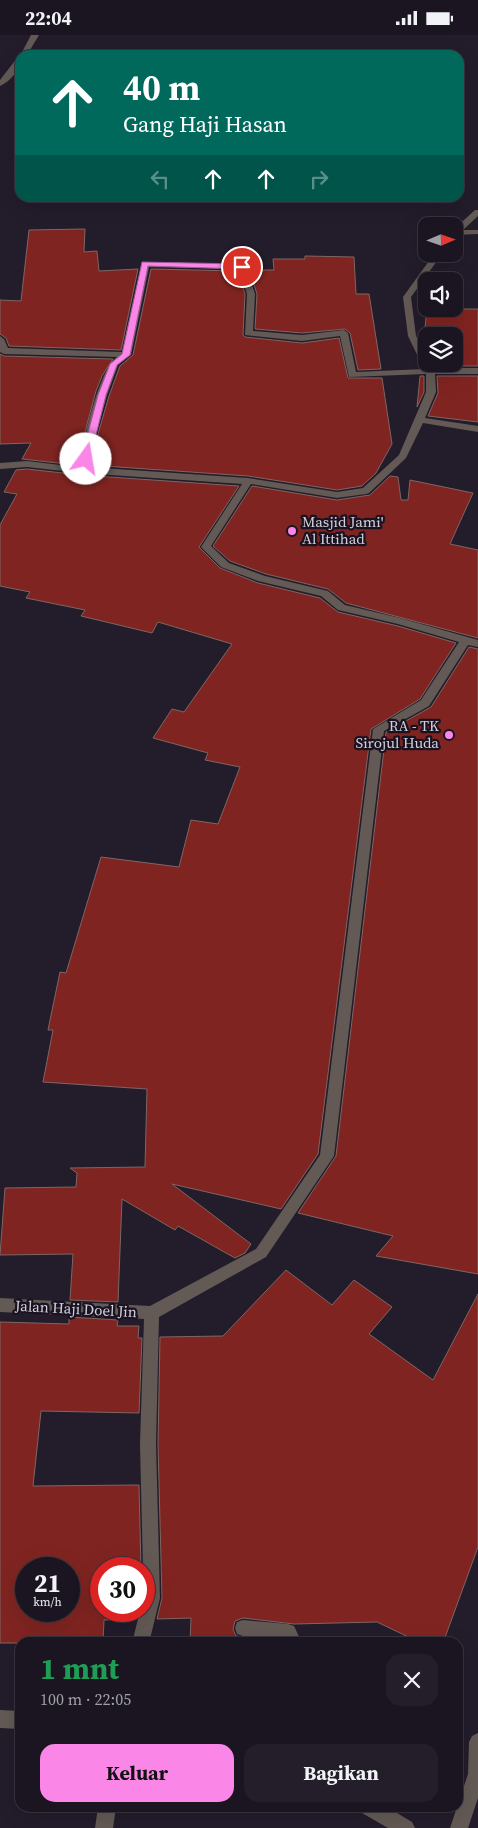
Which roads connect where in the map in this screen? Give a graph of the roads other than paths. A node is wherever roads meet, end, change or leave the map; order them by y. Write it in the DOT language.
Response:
graph roads {
  1 [pos="35,35"];
  2 [pos="26,50"];
  3 [pos="15,68"];
  4 [pos="0,84"];
  5 [pos="478,212"];
  6 [pos="463,224"];
  7 [pos="463,232"];
  8 [pos="478,232"];
  9 [pos="432,263"];
  10 [pos="0,339"];
  11 [pos="418,347"];
  12 [pos="126,355"];
  13 [pos="418,367"];
  14 [pos="463,370"];
  15 [pos="478,371"];
  16 [pos="429,372"];
  17 [pos="420,420"];
  18 [pos="478,429"];
  19 [pos="0,466"];
  20 [pos="81,470"];
  21 [pos="248,481"];
  22 [pos="465,641"];
  23 [pos="478,644"];
  24 [pos="0,1305"];
  25 [pos="152,1313"];
  26 [pos="242,1628"];
  27 [pos="142,1637"];
  28 [pos="291,1637"];
  29 [pos="0,1719"];
  30 [pos="15,1720"];
  31 [pos="478,1743"];
  32 [pos="106,1812"];
  33 [pos="377,1812"];
  34 [pos="104,1828"];
  35 [pos="406,1828"];
  36 [pos="459,1828"];
  1 -- 2 [label="street"];
  3 -- 4 [label="street"];
  5 -- 6 [label="street"];
  7 -- 8 [label="street"];
  9 -- 11 [label="street"];
  10 -- 12 [label="street"];
  12 -- 13 [label="street"];
  12 -- 20 [label="street"];
  14 -- 15 [label="street"];
  16 -- 17 [label="street"];
  17 -- 18 [label="street"];
  17 -- 21 [label="street"];
  19 -- 20 [label="street"];
  20 -- 21 [label="street"];
  21 -- 22 [label="street"];
  22 -- 23 [label="street"];
  22 -- 25 [label="street"];
  24 -- 25 [label="street, Jalan Haji Doel Jin"];
  25 -- 27 [label="street"];
  26 -- 28 [label="street"];
  29 -- 30 [label="street"];
  31 -- 36 [label="street"];
  32 -- 34 [label="street"];
  33 -- 35 [label="street"];
}
